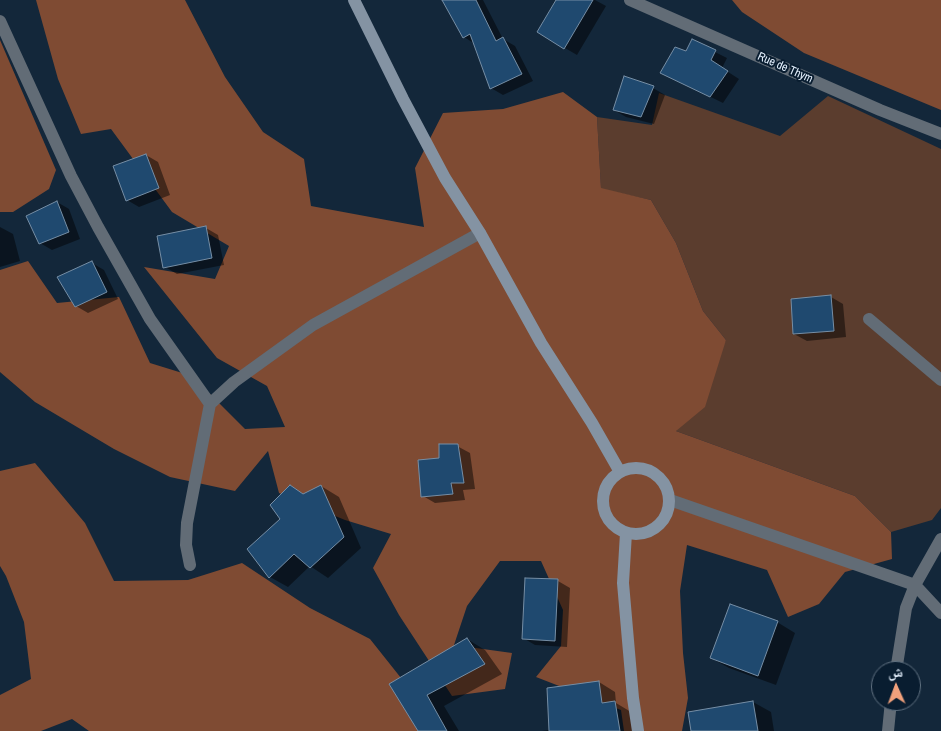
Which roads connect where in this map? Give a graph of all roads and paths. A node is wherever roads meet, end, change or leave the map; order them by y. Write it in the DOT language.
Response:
graph roads {
  1 [pos="354,0"];
  2 [pos="630,0"];
  3 [pos="0,21"];
  4 [pos="941,134"];
  5 [pos="480,233"];
  6 [pos="869,319"];
  7 [pos="941,380"];
  8 [pos="210,404"];
  9 [pos="620,472"];
  10 [pos="670,500"];
  11 [pos="626,533"];
  12 [pos="941,539"];
  13 [pos="190,565"];
  14 [pos="915,585"];
  15 [pos="941,613"];
  16 [pos="898,661"];
  17 [pos="890,711"];
  18 [pos="638,731"];
  19 [pos="888,731"];
  1 -- 5 [label="street"];
  2 -- 4 [label="street, Rue de Thym"];
  3 -- 8 [label="street"];
  5 -- 8 [label="street"];
  5 -- 9 [label="street"];
  6 -- 7 [label="street"];
  8 -- 13 [label="street"];
  9 -- 10 [label="street"];
  9 -- 11 [label="street"];
  10 -- 11 [label="street"];
  10 -- 14 [label="street"];
  11 -- 18 [label="street"];
  12 -- 14 [label="street"];
  14 -- 15 [label="street"];
  14 -- 16 [label="street"];
  17 -- 19 [label="street"];
}
